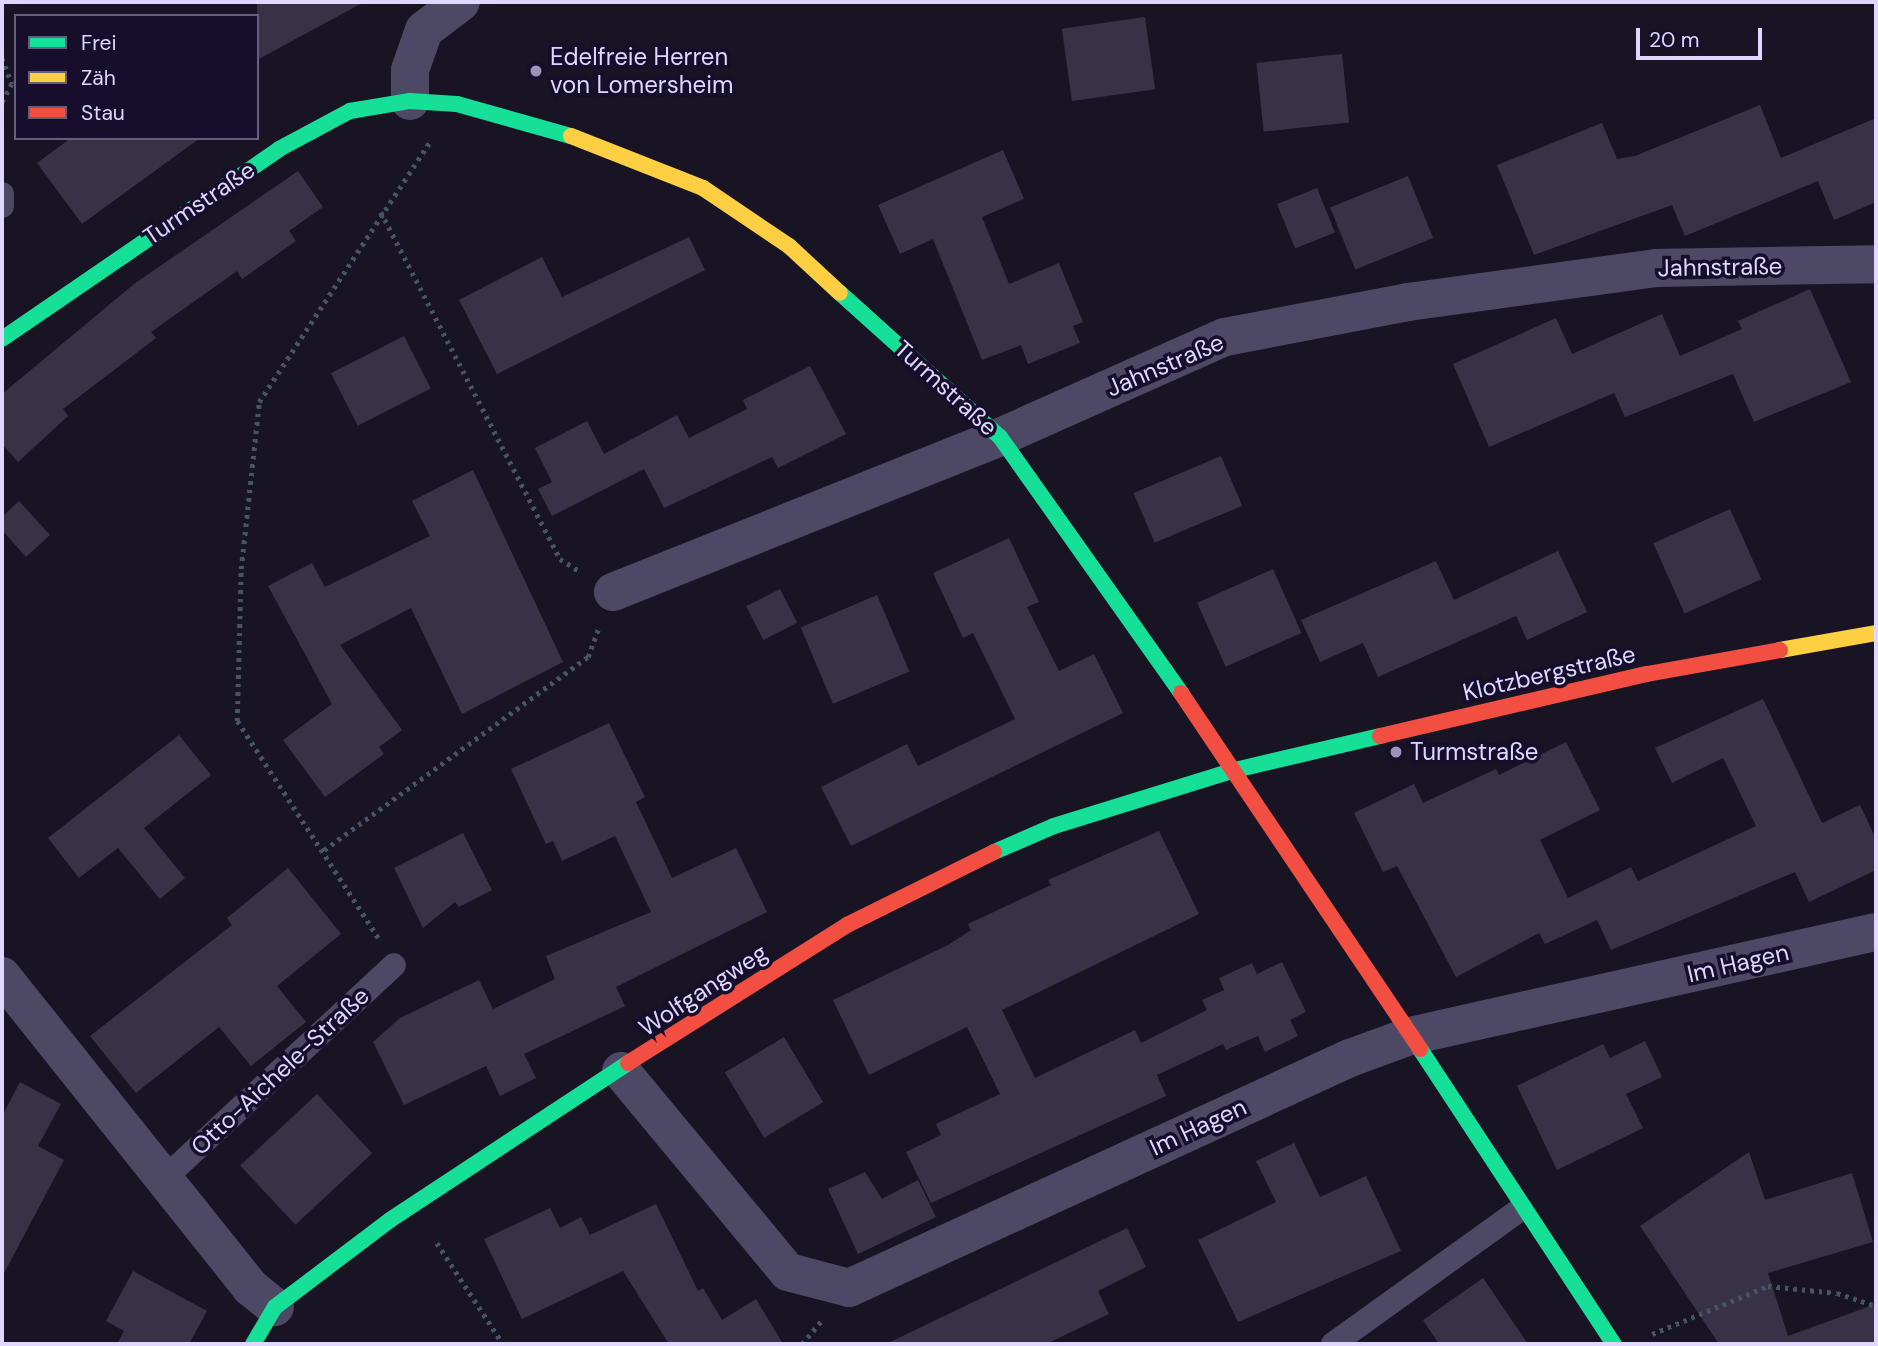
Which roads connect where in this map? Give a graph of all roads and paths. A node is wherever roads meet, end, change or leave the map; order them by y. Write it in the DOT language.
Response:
graph roads {
  1 [pos="461,2"];
  2 [pos="2,58"];
  3 [pos="410,101"];
  4 [pos="2,103"];
  5 [pos="457,104"];
  6 [pos="2,194"];
  7 [pos="2,206"];
  8 [pos="380,211"];
  9 [pos="1876,264"];
  10 [pos="5,326"];
  11 [pos="1000,437"];
  12 [pos="613,592"];
  13 [pos="1876,633"];
  14 [pos="1235,770"];
  15 [pos="324,850"];
  16 [pos="1876,932"];
  17 [pos="394,965"];
  18 [pos="2,976"];
  19 [pos="1410,1036"];
  20 [pos="621,1071"];
  21 [pos="166,1177"];
  22 [pos="1521,1209"];
  23 [pos="437,1243"];
  24 [pos="1876,1306"];
  25 [pos="275,1307"];
  26 [pos="1642,1339"];
  27 [pos="253,1344"];
  28 [pos="503,1344"];
  29 [pos="1334,1344"];
  30 [pos="1614,1344"];
  1 -- 3 [label="street"];
  2 -- 4 [label="path"];
  3 -- 5 [label="street, Turmstraße"];
  3 -- 10 [label="street, Turmstraße"];
  5 -- 8 [label="path"];
  5 -- 11 [label="street, Turmstraße"];
  6 -- 7 [label="lane"];
  8 -- 12 [label="path"];
  8 -- 15 [label="path"];
  9 -- 11 [label="street, Jahnstraße"];
  11 -- 12 [label="street, Jahnstraße"];
  11 -- 14 [label="street, Turmstraße"];
  12 -- 15 [label="path"];
  13 -- 14 [label="street, Klotzbergstraße"];
  14 -- 19 [label="street, Turmstraße"];
  14 -- 20 [label="street, Wolfgangweg"];
  15 -- 17 [label="path"];
  16 -- 19 [label="street, Im Hagen"];
  17 -- 21 [label="lane, Otto-Aichele-Straße"];
  18 -- 21 [label="street"];
  19 -- 20 [label="street, Im Hagen"];
  19 -- 22 [label="street, Turmstraße"];
  20 -- 25 [label="street, Wolfgangweg"];
  21 -- 25 [label="street"];
  22 -- 29 [label="lane"];
  22 -- 30 [label="street, Turmstraße"];
  23 -- 28 [label="path"];
  24 -- 26 [label="path"];
  25 -- 27 [label="street, Wolfgangweg"];
}
